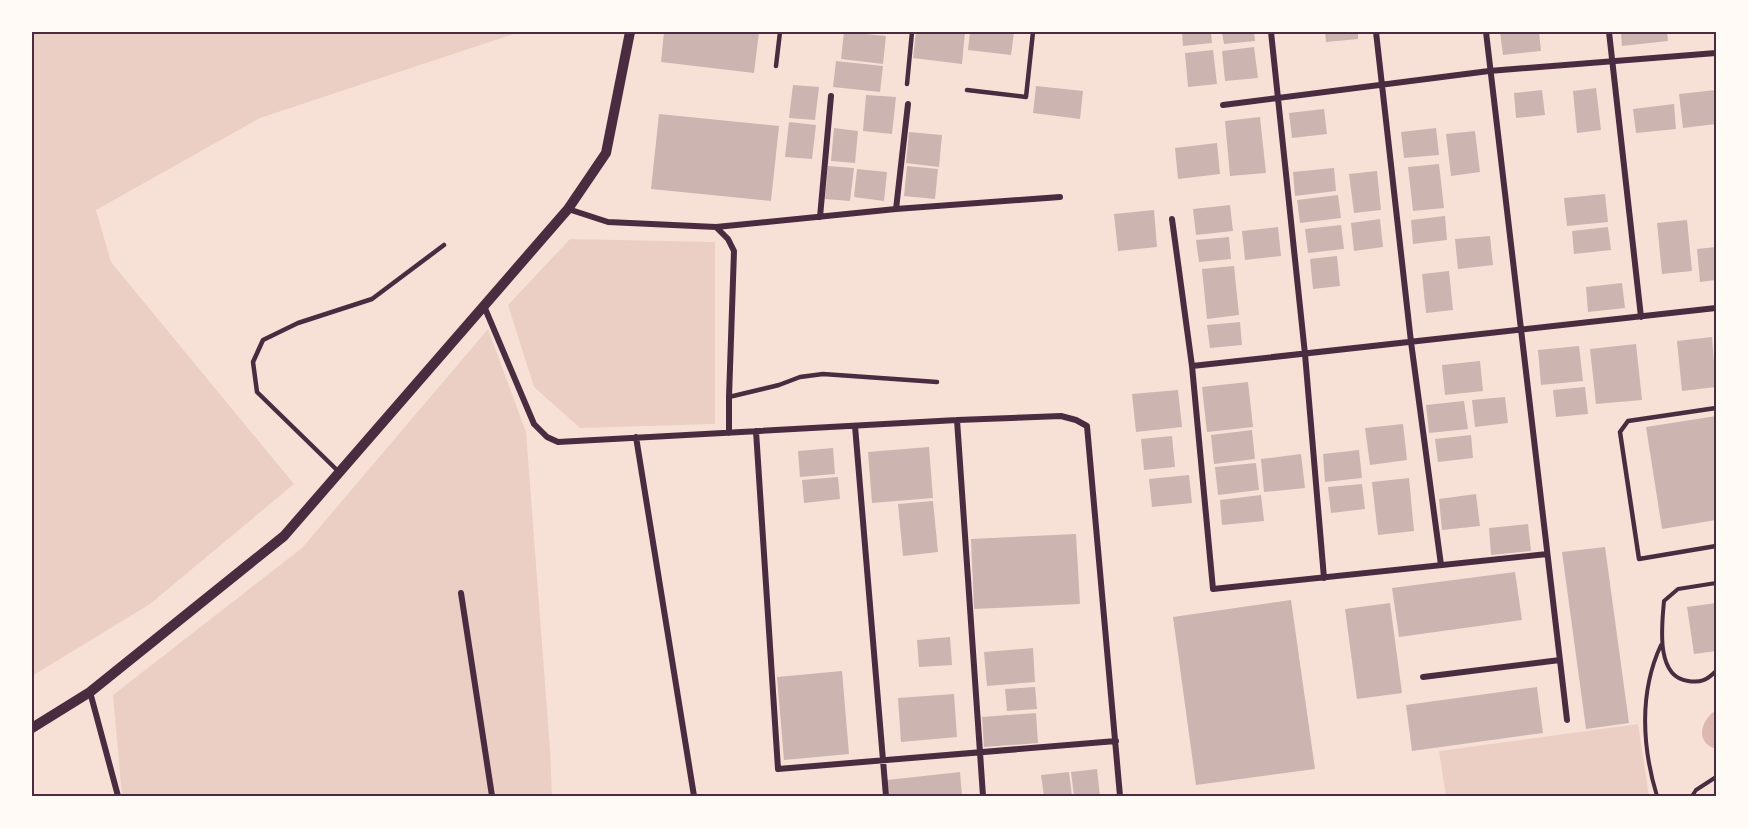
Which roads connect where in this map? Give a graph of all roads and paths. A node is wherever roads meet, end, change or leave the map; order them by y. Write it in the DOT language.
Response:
graph roads {
  1 [pos="630,32"];
  2 [pos="780,32"];
  3 [pos="912,32"];
  4 [pos="1033,32"];
  5 [pos="1272,32"];
  6 [pos="1376,32"];
  7 [pos="1486,32"];
  8 [pos="1609,32"];
  9 [pos="1716,52"];
  10 [pos="1613,60"];
  11 [pos="776,66"];
  12 [pos="1489,71"];
  13 [pos="907,84"];
  14 [pos="1381,85"];
  15 [pos="967,90"];
  16 [pos="831,96"];
  17 [pos="1279,98"];
  18 [pos="908,104"];
  19 [pos="1223,105"];
  20 [pos="1060,197"];
  21 [pos="568,209"];
  22 [pos="896,209"];
  23 [pos="820,217"];
  24 [pos="1172,219"];
  25 [pos="716,227"];
  26 [pos="444,245"];
  27 [pos="484,306"];
  28 [pos="1716,308"];
  29 [pos="1641,317"];
  30 [pos="1521,330"];
  31 [pos="1411,342"];
  32 [pos="1305,354"];
  33 [pos="1192,366"];
  34 [pos="937,382"];
  35 [pos="729,398"];
  36 [pos="1716,408"];
  37 [pos="957,420"];
  38 [pos="855,426"];
  39 [pos="756,431"];
  40 [pos="729,433"];
  41 [pos="636,437"];
  42 [pos="339,472"];
  43 [pos="1716,546"];
  44 [pos="1547,554"];
  45 [pos="1441,566"];
  46 [pos="1324,578"];
  47 [pos="1716,583"];
  48 [pos="461,593"];
  49 [pos="1661,644"];
  50 [pos="1560,660"];
  51 [pos="1716,671"];
  52 [pos="1423,677"];
  53 [pos="90,692"];
  54 [pos="1567,720"];
  55 [pos="32,728"];
  56 [pos="1116,741"];
  57 [pos="979,752"];
  58 [pos="883,760"];
  59 [pos="1716,777"];
  60 [pos="118,796"];
  61 [pos="492,796"];
  62 [pos="694,796"];
  63 [pos="886,796"];
  64 [pos="983,796"];
  65 [pos="1120,796"];
  66 [pos="1657,796"];
  67 [pos="1692,796"];
  1 -- 21 [label="street"];
  2 -- 11 [label="lane"];
  3 -- 13 [label="lane"];
  4 -- 15 [label="lane"];
  5 -- 17 [label="street"];
  6 -- 14 [label="street"];
  7 -- 12 [label="street"];
  8 -- 10 [label="street"];
  9 -- 10 [label="street"];
  10 -- 12 [label="street"];
  10 -- 29 [label="street"];
  12 -- 14 [label="street"];
  12 -- 30 [label="street"];
  14 -- 17 [label="street"];
  14 -- 31 [label="street"];
  16 -- 23 [label="street"];
  17 -- 19 [label="street"];
  17 -- 32 [label="street"];
  18 -- 22 [label="street"];
  20 -- 22 [label="street"];
  21 -- 25 [label="street"];
  21 -- 27 [label="street"];
  22 -- 23 [label="street"];
  23 -- 25 [label="street"];
  24 -- 33 [label="street"];
  25 -- 35 [label="street"];
  26 -- 42 [label="lane"];
  27 -- 41 [label="street"];
  27 -- 42 [label="street"];
  28 -- 29 [label="street"];
  29 -- 30 [label="street"];
  30 -- 31 [label="street"];
  30 -- 44 [label="street"];
  31 -- 32 [label="street"];
  31 -- 45 [label="street"];
  32 -- 33 [label="street"];
  32 -- 46 [label="street"];
  33 -- 46 [label="street"];
  34 -- 35 [label="lane"];
  35 -- 40 [label="street"];
  36 -- 43 [label="lane"];
  37 -- 38 [label="street"];
  37 -- 56 [label="street"];
  37 -- 57 [label="street"];
  38 -- 39 [label="street"];
  38 -- 58 [label="street"];
  39 -- 40 [label="street"];
  39 -- 58 [label="street"];
  40 -- 41 [label="street"];
  41 -- 62 [label="street"];
  42 -- 53 [label="street"];
  44 -- 45 [label="street"];
  44 -- 50 [label="street"];
  45 -- 46 [label="street"];
  47 -- 49 [label="path"];
  48 -- 61 [label="street"];
  49 -- 51 [label="path"];
  49 -- 66 [label="path"];
  50 -- 52 [label="street"];
  50 -- 54 [label="street"];
  53 -- 55 [label="street"];
  53 -- 60 [label="street"];
  56 -- 57 [label="street"];
  56 -- 65 [label="street"];
  57 -- 58 [label="street"];
  57 -- 64 [label="street"];
  58 -- 63 [label="street"];
  59 -- 67 [label="path"];
}
